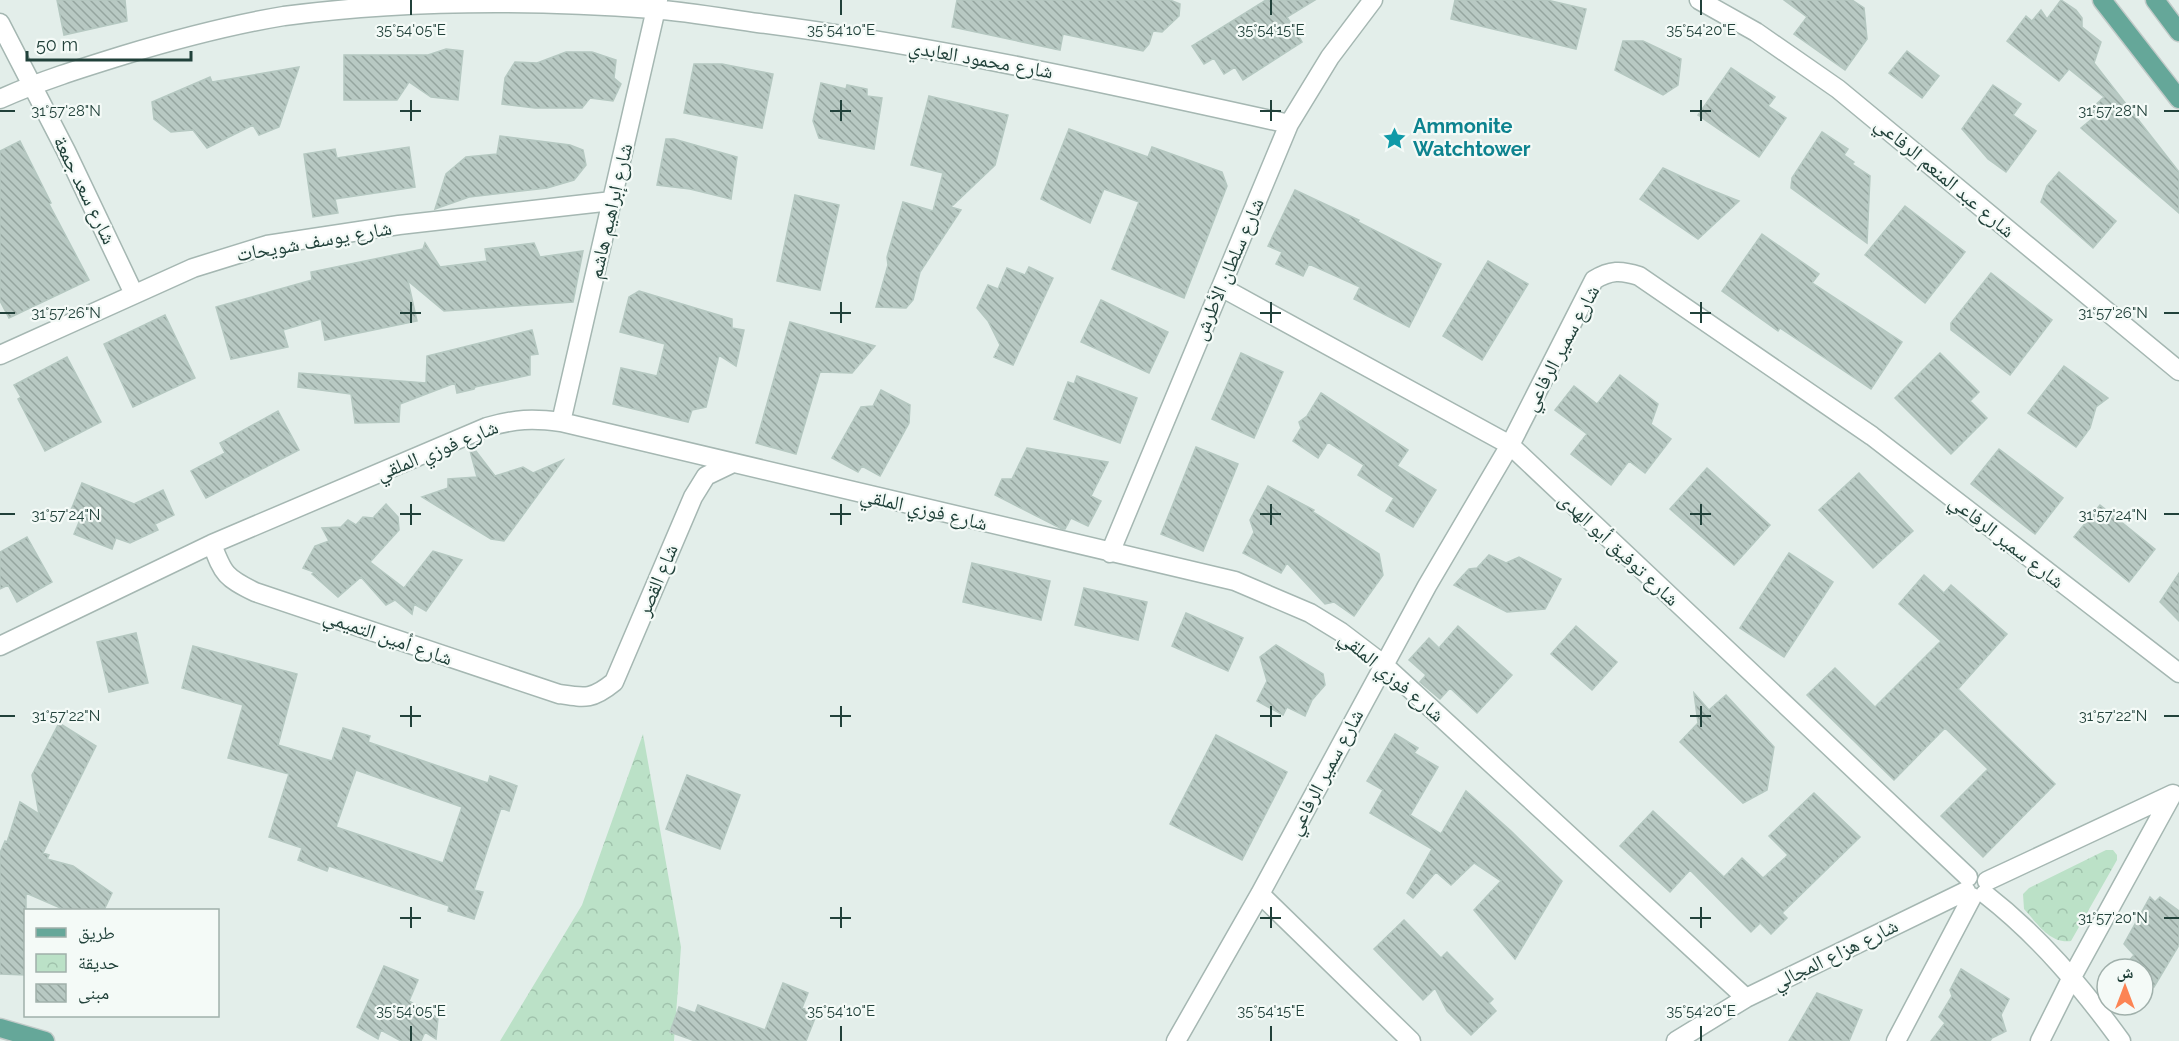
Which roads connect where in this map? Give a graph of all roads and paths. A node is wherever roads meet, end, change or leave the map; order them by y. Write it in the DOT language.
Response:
graph roads {
  1 [pos="1373,0"];
  2 [pos="1699,0"];
  3 [pos="2102,0"];
  4 [pos="2155,0"];
  5 [pos="656,5"];
  6 [pos="0,23"];
  7 [pos="2179,33"];
  8 [pos="32,84"];
  9 [pos="0,99"];
  10 [pos="2179,99"];
  11 [pos="1289,124"];
  12 [pos="612,201"];
  13 [pos="1221,286"];
  14 [pos="134,294"];
  15 [pos="0,355"];
  16 [pos="2179,371"];
  17 [pos="561,422"];
  18 [pos="1510,445"];
  19 [pos="731,464"];
  20 [pos="212,544"];
  21 [pos="1110,553"];
  22 [pos="0,646"];
  23 [pos="1383,664"];
  24 [pos="2179,674"];
  25 [pos="586,699"];
  26 [pos="2175,793"];
  27 [pos="1976,888"];
  28 [pos="1260,894"];
  29 [pos="2072,977"];
  30 [pos="1746,998"];
  31 [pos="0,1028"];
  32 [pos="45,1041"];
  33 [pos="1176,1041"];
  34 [pos="1411,1041"];
  35 [pos="1677,1041"];
  36 [pos="1896,1041"];
  37 [pos="2040,1041"];
  38 [pos="2121,1041"];
  1 -- 11 [label="street, شارع سلطان الأطرش"];
  2 -- 16 [label="street, شارع عبد المنعم الرفاعي"];
  3 -- 10 [label="main road"];
  4 -- 7 [label="main road"];
  5 -- 8 [label="street, شارع محمود العابدي"];
  5 -- 11 [label="street, شارع محمود العابدي"];
  5 -- 12 [label="street, شارع إبراهيم هاشم"];
  6 -- 8 [label="street, شارع سعد جمعة"];
  8 -- 9 [label="street, شارع محمود العابدي"];
  8 -- 14 [label="street, شارع سعد جمعة"];
  11 -- 13 [label="street, شارع سلطان الأطرش"];
  12 -- 14 [label="street, شارع يوسف شويحات"];
  12 -- 17 [label="street, شارع إبراهيم هاشم"];
  13 -- 18 [label="street, شارع توفيق أبو الهدى"];
  13 -- 21 [label="street, شارع سلطان الأطرش"];
  14 -- 15 [label="street, شارع يوسف شويحات"];
  17 -- 19 [label="street, شارع فوزي الملقي"];
  17 -- 20 [label="street, شارع فوزي الملقي"];
  18 -- 23 [label="street, شارع سمير الرفاعي"];
  18 -- 24 [label="street, شارع سمير الرفاعي"];
  18 -- 27 [label="street, شارع توفيق أبو الهدى"];
  19 -- 21 [label="street, شارع فوزي الملقي"];
  19 -- 25 [label="street, شاع القصر"];
  20 -- 22 [label="street, شارع فوزي الملقي"];
  20 -- 25 [label="street, شارع أمين التميمي"];
  21 -- 23 [label="street, شارع فوزي الملقي"];
  23 -- 28 [label="street, شارع سمير الرفاعي"];
  23 -- 30 [label="street, شارع فوزي الملقي"];
  26 -- 27 [label="street, شارع هزاع المجالي"];
  26 -- 29 [label="street"];
  27 -- 29 [label="street, شارع توفيق أبو الهدى"];
  27 -- 30 [label="street, شارع هزاع المجالي"];
  27 -- 36 [label="street"];
  28 -- 33 [label="street, شارع سمير الرفاعي"];
  28 -- 34 [label="street"];
  29 -- 37 [label="street"];
  29 -- 38 [label="street, شارع توفيق أبو الهدى"];
  30 -- 35 [label="street, شارع هزاع المجالي"];
  31 -- 32 [label="main road"];
}
